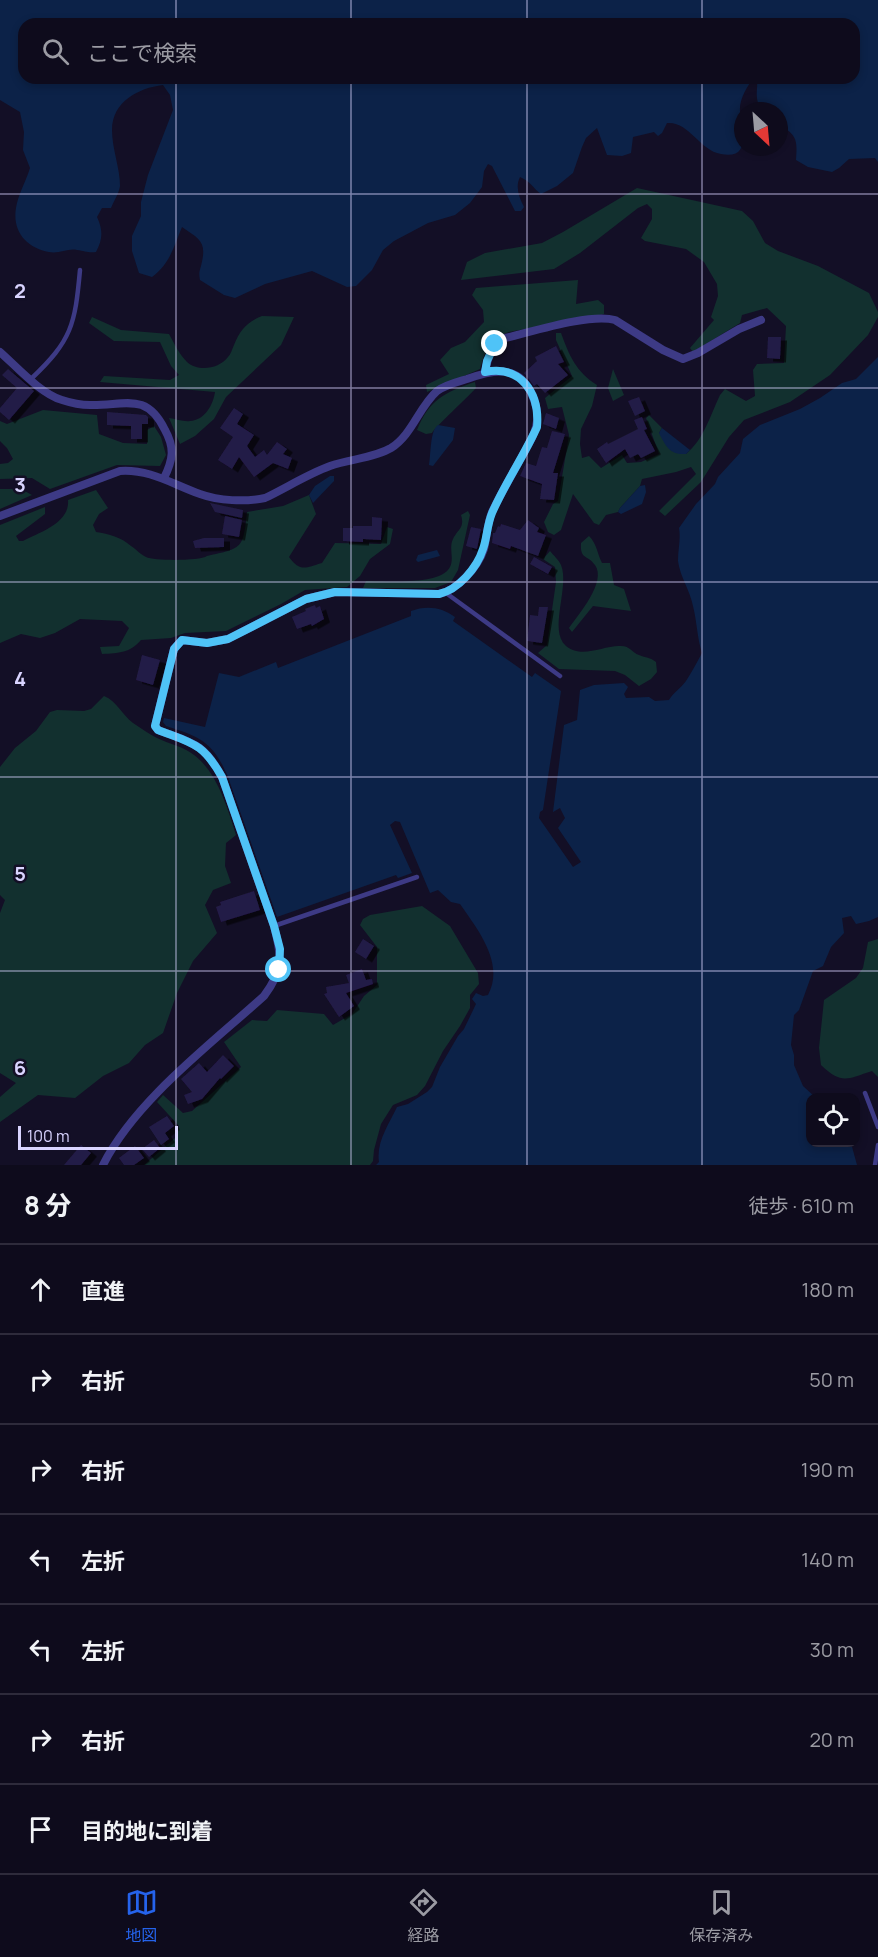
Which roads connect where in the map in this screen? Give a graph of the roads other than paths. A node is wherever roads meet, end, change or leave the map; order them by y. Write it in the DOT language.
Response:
graph roads {
  1 [pos="80,270"];
  2 [pos="761,320"];
  3 [pos="0,352"];
  4 [pos="485,372"];
  5 [pos="31,379"];
  6 [pos="164,478"];
  7 [pos="0,516"];
  8 [pos="445,592"];
  9 [pos="560,676"];
  10 [pos="417,877"];
  11 [pos="274,926"];
  12 [pos="865,1093"];
  13 [pos="878,1127"];
  14 [pos="878,1145"];
  15 [pos="103,1165"];
  16 [pos="875,1165"];
  1 -- 5 [label="lane"];
  2 -- 4 [label="street"];
  3 -- 5 [label="street"];
  4 -- 6 [label="street"];
  4 -- 8 [label="street"];
  5 -- 6 [label="street"];
  6 -- 7 [label="street"];
  8 -- 9 [label="lane"];
  8 -- 11 [label="street"];
  10 -- 11 [label="lane"];
  11 -- 15 [label="street"];
  12 -- 13 [label="lane"];
  14 -- 16 [label="lane"];
}
